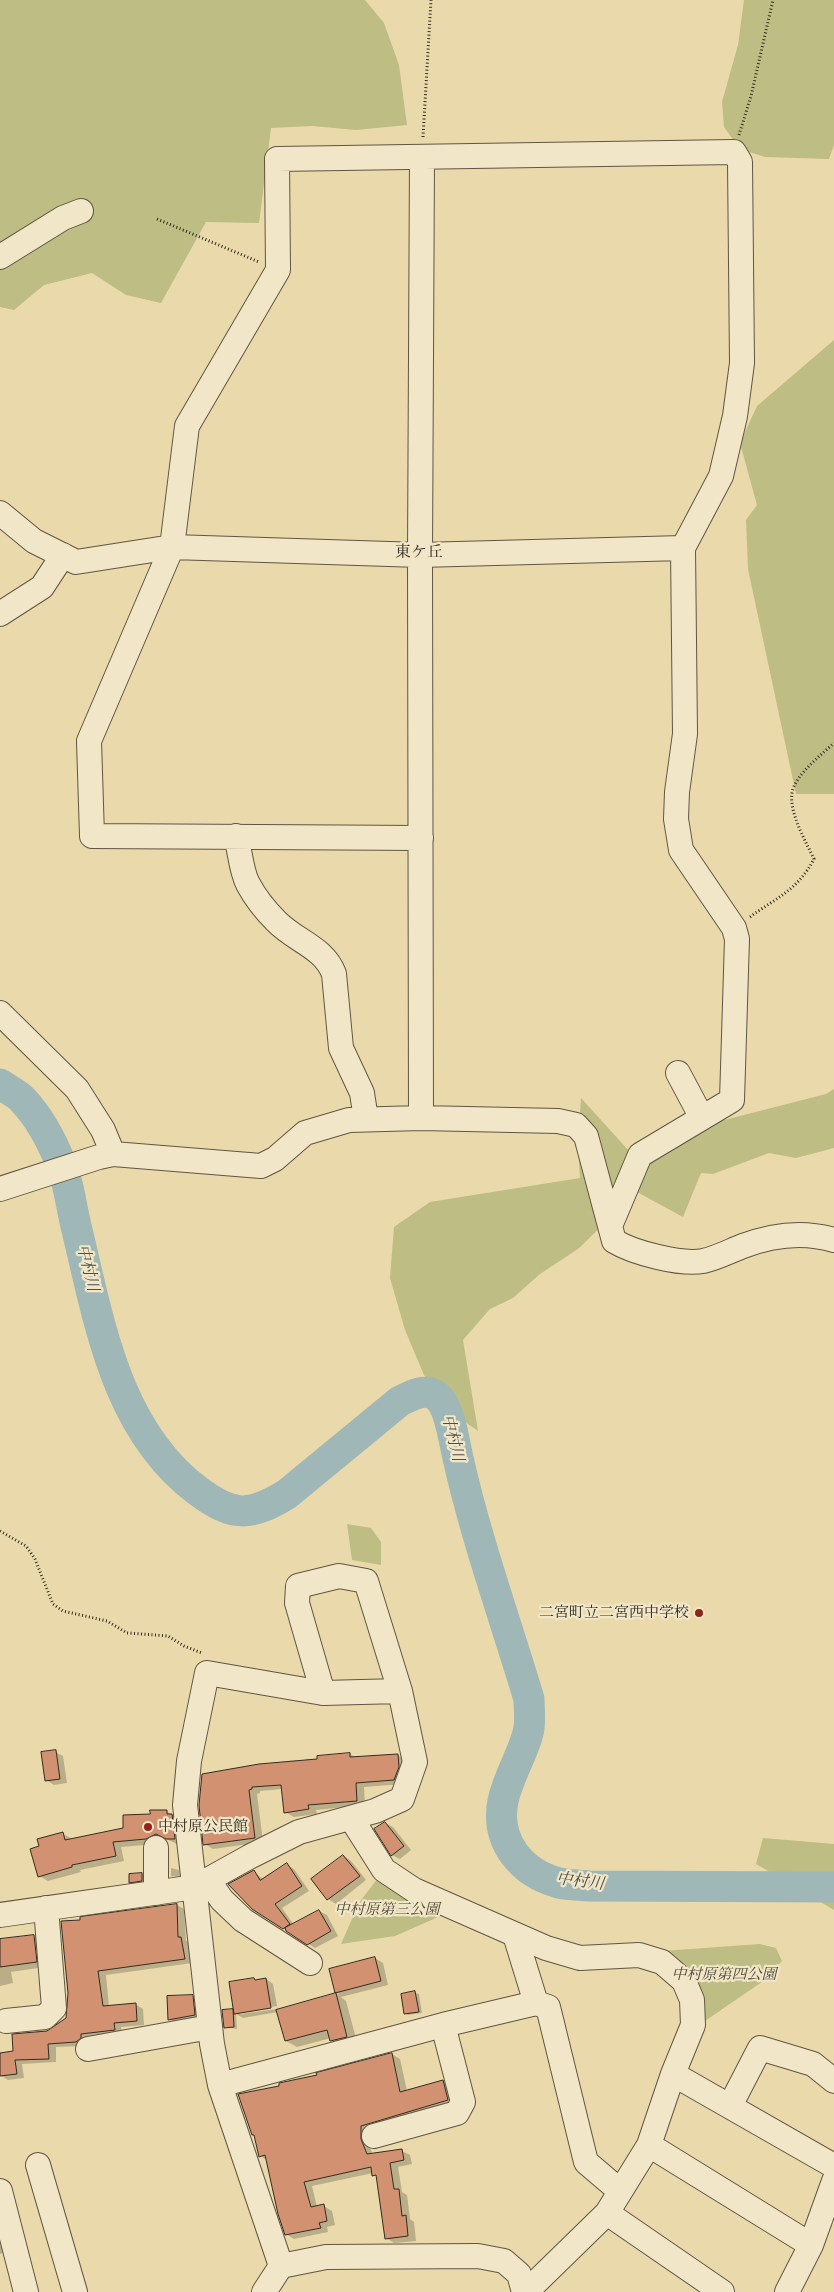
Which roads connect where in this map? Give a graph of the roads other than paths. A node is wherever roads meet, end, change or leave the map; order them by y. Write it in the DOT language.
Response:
graph roads {
  1 [pos="422,157"];
  2 [pos="81,211"];
  3 [pos="0,257"];
  4 [pos="0,513"];
  5 [pos="172,547"];
  6 [pos="683,548"];
  7 [pos="63,555"];
  8 [pos="420,555"];
  9 [pos="0,614"];
  10 [pos="236,836"];
  11 [pos="421,838"];
  12 [pos="0,1013"];
  13 [pos="679,1072"];
  14 [pos="421,1118"];
  15 [pos="702,1118"];
  16 [pos="366,1119"];
  17 [pos="106,1155"];
  18 [pos="0,1189"];
  19 [pos="610,1226"];
  20 [pos="834,1240"];
  21 [pos="400,1691"];
  22 [pos="323,1693"];
  23 [pos="351,1818"];
  24 [pos="156,1848"];
  25 [pos="201,1883"];
  26 [pos="156,1893"];
  27 [pos="46,1908"];
  28 [pos="0,1915"];
  29 [pos="515,1934"];
  30 [pos="310,1963"];
  31 [pos="536,2003"];
  32 [pos="6,2021"];
  33 [pos="442,2025"];
  34 [pos="210,2027"];
  35 [pos="88,2049"];
  36 [pos="673,2074"];
  37 [pos="834,2082"];
  38 [pos="220,2085"];
  39 [pos="730,2106"];
  40 [pos="374,2136"];
  41 [pos="649,2146"];
  42 [pos="38,2165"];
  43 [pos="834,2166"];
  44 [pos="834,2181"];
  45 [pos="0,2191"];
  46 [pos="620,2191"];
  47 [pos="607,2213"];
  48 [pos="812,2245"];
  49 [pos="280,2266"];
  50 [pos="26,2292"];
  51 [pos="75,2292"];
  52 [pos="264,2292"];
  53 [pos="525,2292"];
  54 [pos="722,2292"];
  55 [pos="787,2292"];
  1 -- 5 [label="street"];
  1 -- 6 [label="street"];
  1 -- 8 [label="street"];
  2 -- 3 [label="street"];
  4 -- 7 [label="street"];
  5 -- 7 [label="street"];
  5 -- 8 [label="street"];
  5 -- 10 [label="street"];
  6 -- 8 [label="street"];
  6 -- 15 [label="street"];
  7 -- 9 [label="street"];
  8 -- 11 [label="street"];
  10 -- 11 [label="street"];
  10 -- 16 [label="street"];
  11 -- 14 [label="street"];
  12 -- 17 [label="street"];
  13 -- 15 [label="street"];
  14 -- 16 [label="street"];
  14 -- 19 [label="street"];
  15 -- 19 [label="street"];
  16 -- 17 [label="street"];
  17 -- 18 [label="street"];
  19 -- 20 [label="street"];
  21 -- 22 [label="street"];
  21 -- 22 [label="street"];
  21 -- 23 [label="street"];
  22 -- 25 [label="street"];
  23 -- 25 [label="street"];
  23 -- 29 [label="street"];
  24 -- 26 [label="street"];
  25 -- 26 [label="street"];
  25 -- 30 [label="street"];
  25 -- 34 [label="street"];
  26 -- 27 [label="street"];
  27 -- 28 [label="street"];
  27 -- 32 [label="street"];
  29 -- 31 [label="street"];
  29 -- 36 [label="street"];
  31 -- 33 [label="street"];
  31 -- 46 [label="street"];
  33 -- 38 [label="street"];
  33 -- 40 [label="street"];
  34 -- 35 [label="street"];
  34 -- 38 [label="street"];
  36 -- 39 [label="street"];
  36 -- 41 [label="street"];
  37 -- 39 [label="street"];
  38 -- 49 [label="street"];
  39 -- 43 [label="street"];
  41 -- 46 [label="street"];
  41 -- 48 [label="street"];
  42 -- 51 [label="street"];
  44 -- 48 [label="street"];
  45 -- 50 [label="street"];
  46 -- 47 [label="street"];
  47 -- 53 [label="street"];
  47 -- 54 [label="street"];
  48 -- 55 [label="street"];
  49 -- 52 [label="street"];
  49 -- 53 [label="street"];
}
